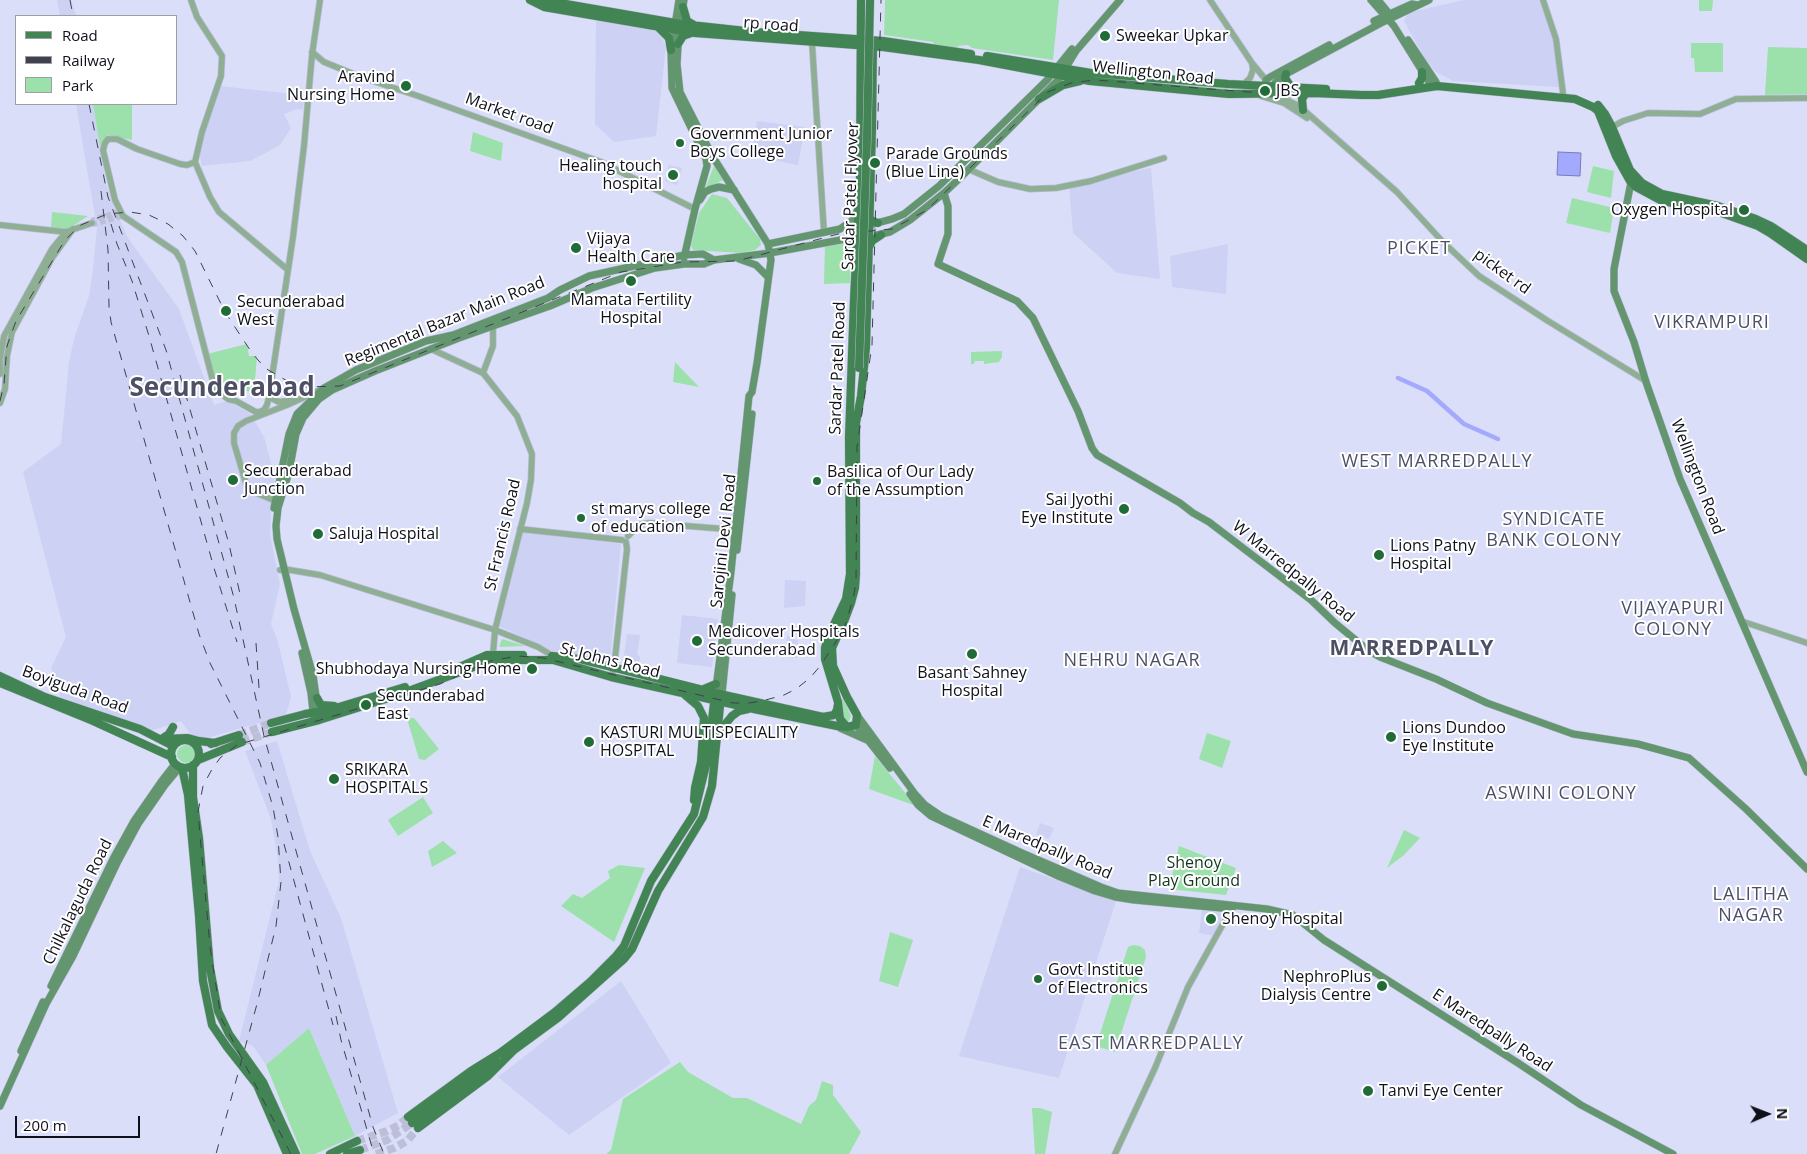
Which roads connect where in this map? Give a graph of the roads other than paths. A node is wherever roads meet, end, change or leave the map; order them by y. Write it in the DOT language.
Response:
graph roads {
  1 [pos="190,0"];
  2 [pos="320,0"];
  3 [pos="530,0"];
  4 [pos="543,0"];
  5 [pos="678,0"];
  6 [pos="861,0"];
  7 [pos="868,0"];
  8 [pos="873,0"];
  9 [pos="1116,0"];
  10 [pos="1120,0"];
  11 [pos="1210,0"];
  12 [pos="1371,0"];
  13 [pos="1378,0"];
  14 [pos="1429,0"];
  15 [pos="1543,0"];
  16 [pos="684,4"];
  17 [pos="1389,16"];
  18 [pos="861,24"];
  19 [pos="655,26"];
  20 [pos="677,27"];
  21 [pos="696,29"];
  22 [pos="838,38"];
  23 [pos="812,42"];
  24 [pos="860,42"];
  25 [pos="873,43"];
  26 [pos="678,44"];
  27 [pos="848,44"];
  28 [pos="671,50"];
  29 [pos="312,52"];
  30 [pos="324,62"];
  31 [pos="1252,63"];
  32 [pos="311,66"];
  33 [pos="860,72"];
  34 [pos="1059,72"];
  35 [pos="1422,72"];
  36 [pos="1286,74"];
  37 [pos="1090,81"];
  38 [pos="1419,83"];
  39 [pos="1433,84"];
  40 [pos="1243,85"];
  41 [pos="1291,86"];
  42 [pos="1265,87"];
  43 [pos="1274,90"];
  44 [pos="1306,93"];
  45 [pos="1563,93"];
  46 [pos="1256,94"];
  47 [pos="1807,98"];
  48 [pos="1039,99"];
  49 [pos="1303,110"];
  50 [pos="1315,122"];
  51 [pos="1612,128"];
  52 [pos="860,140"];
  53 [pos="872,140"];
  54 [pos="710,158"];
  55 [pos="1164,158"];
  56 [pos="195,162"];
  57 [pos="968,169"];
  58 [pos="1631,178"];
  59 [pos="734,191"];
  60 [pos="944,193"];
  61 [pos="858,206"];
  62 [pos="695,208"];
  63 [pos="858,215"];
  64 [pos="874,222"];
  65 [pos="92,224"];
  66 [pos="0,225"];
  67 [pos="857,226"];
  68 [pos="73,229"];
  69 [pos="66,232"];
  70 [pos="824,232"];
  71 [pos="880,235"];
  72 [pos="857,236"];
  73 [pos="868,236"];
  74 [pos="768,244"];
  75 [pos="856,245"];
  76 [pos="868,248"];
  77 [pos="1807,250"];
  78 [pos="770,253"];
  79 [pos="684,255"];
  80 [pos="735,258"];
  81 [pos="1807,259"];
  82 [pos="714,260"];
  83 [pos="684,264"];
  84 [pos="288,270"];
  85 [pos="768,277"];
  86 [pos="516,314"];
  87 [pos="493,325"];
  88 [pos="430,349"];
  89 [pos="858,368"];
  90 [pos="483,373"];
  91 [pos="0,374"];
  92 [pos="1646,380"];
  93 [pos="3,385"];
  94 [pos="324,388"];
  95 [pos="269,397"];
  96 [pos="298,400"];
  97 [pos="0,403"];
  98 [pos="851,410"];
  99 [pos="856,423"];
  100 [pos="277,502"];
  101 [pos="520,529"];
  102 [pos="737,530"];
  103 [pos="626,540"];
  104 [pos="282,570"];
  105 [pos="1741,621"];
  106 [pos="496,630"];
  107 [pos="1807,643"];
  108 [pos="493,654"];
  109 [pos="553,658"];
  110 [pos="614,668"];
  111 [pos="0,676"];
  112 [pos="610,677"];
  113 [pos="0,682"];
  114 [pos="682,693"];
  115 [pos="715,695"];
  116 [pos="317,698"];
  117 [pos="838,702"];
  118 [pos="340,707"];
  119 [pos="754,709"];
  120 [pos="858,714"];
  121 [pos="316,716"];
  122 [pos="856,725"];
  123 [pos="131,726"];
  124 [pos="837,726"];
  125 [pos="173,727"];
  126 [pos="847,727"];
  127 [pos="130,737"];
  128 [pos="160,739"];
  129 [pos="717,741"];
  130 [pos="869,741"];
  131 [pos="215,742"];
  132 [pos="197,745"];
  133 [pos="173,746"];
  134 [pos="196,763"];
  135 [pos="177,764"];
  136 [pos="1807,772"];
  137 [pos="695,810"];
  138 [pos="1807,869"];
  139 [pos="651,881"];
  140 [pos="660,886"];
  141 [pos="1186,902"];
  142 [pos="1233,907"];
  143 [pos="503,1055"];
  144 [pos="0,1106"];
  145 [pos="357,1141"];
  146 [pos="360,1150"];
  147 [pos="287,1154"];
  148 [pos="296,1154"];
  149 [pos="330,1154"];
  150 [pos="347,1154"];
  151 [pos="1115,1154"];
  152 [pos="1673,1154"];
  1 -- 56 [label="street"];
  2 -- 29 [label="street"];
  3 -- 19 [label="main road"];
  4 -- 20 [label="main road"];
  5 -- 20 [label="main road"];
  6 -- 18 [label="main road, Sardar Patel Road"];
  7 -- 89 [label="main road, Sardar Patel Flyover, bridge"];
  8 -- 25 [label="main road, Sardar Patel Road"];
  9 -- 34 [label="main road"];
  10 -- 34 [label="main road"];
  11 -- 31 [label="street"];
  12 -- 17 [label="main road"];
  13 -- 17 [label="main road"];
  14 -- 17 [label="main road"];
  15 -- 45 [label="street"];
  16 -- 20 [label="main road"];
  16 -- 21 [label="main road"];
  17 -- 35 [label="main road"];
  17 -- 36 [label="main road"];
  17 -- 39 [label="main road"];
  17 -- 42 [label="main road"];
  18 -- 22 [label="main road"];
  18 -- 24 [label="main road, Sardar Patel Road"];
  19 -- 20 [label="main road"];
  19 -- 28 [label="main road"];
  20 -- 21 [label="main road, rp road"];
  20 -- 26 [label="main road"];
  20 -- 28 [label="main road"];
  21 -- 22 [label="main road, rp road"];
  21 -- 23 [label="main road, rp road"];
  21 -- 26 [label="main road"];
  22 -- 24 [label="main road, rp road"];
  23 -- 27 [label="main road, rp road"];
  23 -- 70 [label="street"];
  24 -- 25 [label="main road"];
  24 -- 27 [label="main road, rp road"];
  24 -- 33 [label="main road, Sardar Patel Road"];
  25 -- 34 [label="main road"];
  25 -- 53 [label="main road, Sardar Patel Road"];
  26 -- 54 [label="main road"];
  27 -- 33 [label="main road"];
  28 -- 54 [label="main road"];
  29 -- 30 [label="street, Market road"];
  29 -- 32 [label="street"];
  30 -- 32 [label="street"];
  30 -- 62 [label="street, Market road"];
  31 -- 40 [label="street"];
  31 -- 42 [label="street"];
  32 -- 84 [label="street"];
  33 -- 52 [label="main road, Sardar Patel Road"];
  34 -- 37 [label="main road, Wellington Road"];
  34 -- 40 [label="main road"];
  34 -- 48 [label="main road"];
  34 -- 64 [label="main road"];
  35 -- 38 [label="main road"];
  35 -- 39 [label="main road"];
  36 -- 41 [label="main road"];
  36 -- 43 [label="main road"];
  37 -- 46 [label="main road, Wellington Road"];
  37 -- 48 [label="main road"];
  38 -- 39 [label="main road"];
  38 -- 41 [label="main road"];
  39 -- 44 [label="main road"];
  39 -- 45 [label="main road"];
  39 -- 58 [label="main road"];
  40 -- 42 [label="main road"];
  41 -- 43 [label="main road"];
  42 -- 43 [label="main road"];
  42 -- 46 [label="main road, Wellington Road"];
  43 -- 44 [label="main road"];
  43 -- 49 [label="street, picket rd"];
  44 -- 49 [label="main road"];
  45 -- 51 [label="main road"];
  46 -- 50 [label="street, picket rd"];
  47 -- 51 [label="street"];
  48 -- 57 [label="main road"];
  49 -- 50 [label="street, picket rd"];
  50 -- 92 [label="street, picket rd"];
  51 -- 58 [label="main road"];
  52 -- 53 [label="main road"];
  52 -- 61 [label="main road, Sardar Patel Road"];
  53 -- 64 [label="main road, Sardar Patel Road"];
  54 -- 59 [label="main road, Sarojini Devi Road"];
  54 -- 62 [label="main road"];
  55 -- 57 [label="street"];
  56 -- 84 [label="street"];
  56 -- 95 [label="street"];
  57 -- 60 [label="main road"];
  58 -- 77 [label="main road"];
  58 -- 81 [label="main road"];
  58 -- 92 [label="main road, Wellington Road"];
  59 -- 62 [label="main road"];
  59 -- 74 [label="main road, Sarojini Devi Road"];
  60 -- 71 [label="main road"];
  60 -- 138 [label="main road, W Marredpally Road"];
  61 -- 63 [label="main road, Sardar Patel Road"];
  61 -- 70 [label="main road"];
  62 -- 79 [label="main road"];
  63 -- 64 [label="main road"];
  63 -- 67 [label="main road, Sardar Patel Road"];
  64 -- 67 [label="main road"];
  64 -- 71 [label="main road"];
  64 -- 73 [label="main road, Sardar Patel Road"];
  65 -- 68 [label="street"];
  66 -- 69 [label="street"];
  67 -- 72 [label="main road, Sardar Patel Road"];
  68 -- 69 [label="street"];
  68 -- 93 [label="street"];
  69 -- 91 [label="street"];
  70 -- 74 [label="main road"];
  71 -- 73 [label="main road, Regimental Bazar Main Road"];
  71 -- 76 [label="main road"];
  72 -- 73 [label="main road, Regimental Bazar Main Road"];
  72 -- 75 [label="main road, Sardar Patel Road"];
  72 -- 78 [label="main road, Regimental Bazar Main Road"];
  73 -- 76 [label="main road, Sardar Patel Road"];
  74 -- 78 [label="main road, Sarojini Devi Road"];
  75 -- 76 [label="main road"];
  75 -- 98 [label="main road, Sardar Patel Road"];
  76 -- 99 [label="main road, Sardar Patel Road"];
  78 -- 80 [label="main road, Regimental Bazar Main Road"];
  78 -- 85 [label="main road, Sarojini Devi Road"];
  79 -- 82 [label="main road, Regimental Bazar Main Road"];
  79 -- 83 [label="main road"];
  79 -- 86 [label="main road, Regimental Bazar Main Road"];
  80 -- 82 [label="main road, Regimental Bazar Main Road"];
  80 -- 85 [label="main road"];
  82 -- 83 [label="main road, Regimental Bazar Main Road"];
  83 -- 86 [label="main road, Regimental Bazar Main Road"];
  84 -- 95 [label="street"];
  85 -- 102 [label="main road, Sarojini Devi Road"];
  86 -- 87 [label="main road, Regimental Bazar Main Road"];
  86 -- 94 [label="main road, Regimental Bazar Main Road"];
  87 -- 88 [label="main road, Regimental Bazar Main Road"];
  87 -- 90 [label="street"];
  88 -- 90 [label="street, St Francis Road"];
  88 -- 100 [label="main road, Regimental Bazar Main Road"];
  89 -- 98 [label="main road, Sardar Patel Flyover"];
  89 -- 99 [label="main road, Sardar Patel Flyover"];
  90 -- 101 [label="street, St Francis Road"];
  92 -- 105 [label="main road, Wellington Road"];
  93 -- 97 [label="street"];
  94 -- 96 [label="street"];
  94 -- 100 [label="main road, Regimental Bazar Main Road"];
  95 -- 96 [label="street"];
  96 -- 100 [label="street"];
  98 -- 117 [label="main road, Sardar Patel Road"];
  99 -- 120 [label="main road, Sardar Patel Road"];
  100 -- 104 [label="main road, Regimental Bazar Main Road"];
  101 -- 103 [label="street"];
  101 -- 106 [label="street, St Francis Road"];
  102 -- 103 [label="street"];
  102 -- 115 [label="main road, Sarojini Devi Road"];
  103 -- 110 [label="street"];
  104 -- 106 [label="street"];
  104 -- 116 [label="main road, Regimental Bazar Main Road"];
  104 -- 121 [label="main road, Regimental Bazar Main Road"];
  105 -- 107 [label="street"];
  105 -- 136 [label="main road, Wellington Road"];
  106 -- 108 [label="street, St Francis Road"];
  106 -- 109 [label="street"];
  108 -- 109 [label="main road, St Johns Road"];
  108 -- 118 [label="main road, St Johns Road"];
  109 -- 110 [label="main road, St Johns Road"];
  109 -- 112 [label="main road, St Johns Road"];
  109 -- 121 [label="main road, St Johns Road"];
  110 -- 112 [label="street"];
  110 -- 115 [label="main road, St Johns Road"];
  111 -- 123 [label="main road, Boyiguda Road"];
  112 -- 114 [label="main road, St Johns Road"];
  113 -- 127 [label="main road, Boyiguda Road"];
  114 -- 115 [label="main road, St Johns Road"];
  114 -- 137 [label="main road"];
  115 -- 117 [label="main road, St Johns Road"];
  115 -- 119 [label="main road, St Johns Road"];
  115 -- 129 [label="main road"];
  115 -- 137 [label="main road"];
  116 -- 118 [label="main road"];
  116 -- 121 [label="main road, Regimental Bazar Main Road"];
  117 -- 126 [label="main road, Sardar Patel Road"];
  118 -- 121 [label="main road, St Johns Road"];
  119 -- 124 [label="main road, St Johns Road"];
  119 -- 129 [label="main road"];
  120 -- 122 [label="main road"];
  120 -- 141 [label="main road, E Maredpally Road"];
  121 -- 121 [label="main road, St Johns Road"];
  122 -- 126 [label="main road, St Johns Road"];
  122 -- 130 [label="main road, E Maredpally Road"];
  123 -- 127 [label="main road"];
  123 -- 128 [label="main road, Boyiguda Road"];
  124 -- 126 [label="main road, St Johns Road"];
  124 -- 130 [label="main road"];
  125 -- 128 [label="main road"];
  127 -- 135 [label="main road, Boyiguda Road"];
  128 -- 131 [label="main road"];
  128 -- 133 [label="main road, Boyiguda Road"];
  129 -- 140 [label="main road"];
  130 -- 141 [label="main road, E Maredpally Road"];
  131 -- 132 [label="main road"];
  131 -- 134 [label="main road"];
  132 -- 133 [label="main road"];
  132 -- 134 [label="main road"];
  133 -- 135 [label="main road"];
  134 -- 135 [label="main road"];
  134 -- 148 [label="main road"];
  135 -- 144 [label="main road, Chilkalaguda Road"];
  135 -- 147 [label="main road"];
  137 -- 139 [label="main road"];
  139 -- 140 [label="main road"];
  139 -- 143 [label="main road"];
  140 -- 143 [label="main road"];
  141 -- 142 [label="main road, E Maredpally Road"];
  142 -- 151 [label="street"];
  142 -- 152 [label="main road, E Maredpally Road"];
  143 -- 143 [label="main road"];
  145 -- 149 [label="main road"];
  146 -- 150 [label="main road"];
}
